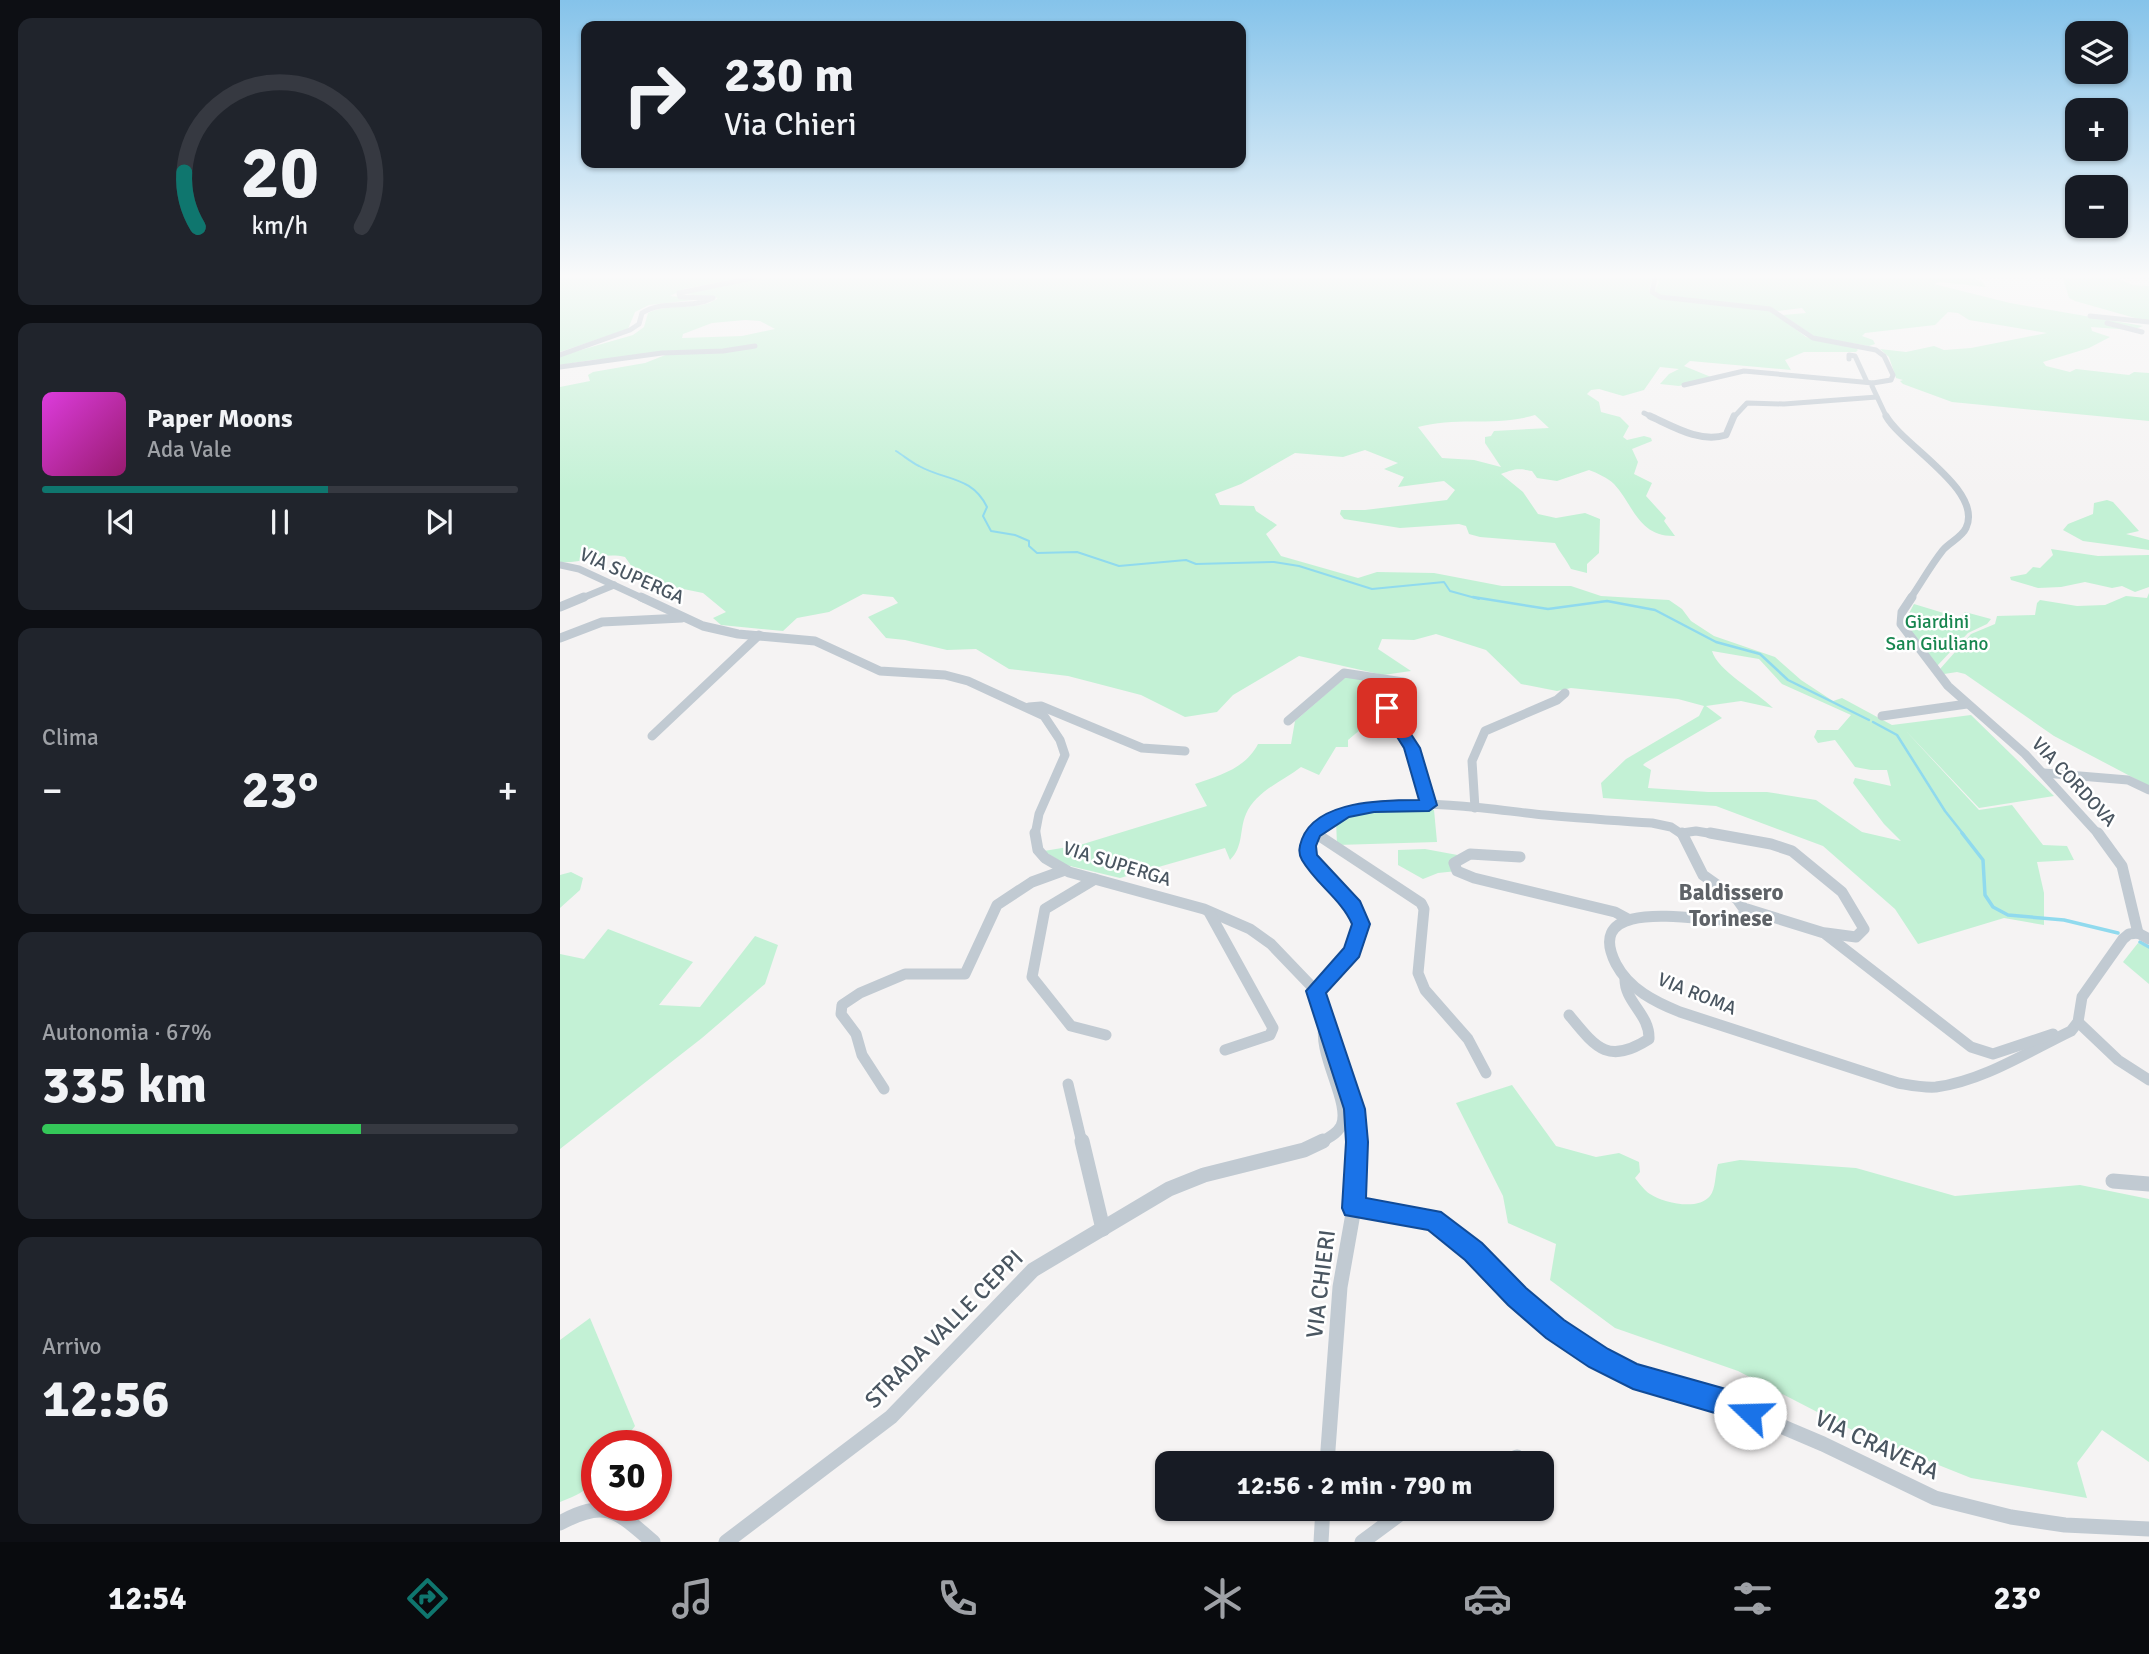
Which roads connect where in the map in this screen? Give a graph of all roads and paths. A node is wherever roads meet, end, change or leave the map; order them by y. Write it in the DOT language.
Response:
graph roads {
  1 [pos="734,350"];
  2 [pos="1876,350"];
  3 [pos="1849,359"];
  4 [pos="560,367"];
  5 [pos="1870,382"];
  6 [pos="1684,385"];
  7 [pos="1878,397"];
  8 [pos="1644,413"];
  9 [pos="560,565"];
  10 [pos="614,586"];
  11 [pos="560,607"];
  12 [pos="683,618"];
  13 [pos="759,635"];
  14 [pos="560,638"];
  15 [pos="1565,693"];
  16 [pos="1962,705"];
  17 [pos="1029,707"];
  18 [pos="1882,716"];
  19 [pos="1288,721"];
  20 [pos="652,736"];
  21 [pos="1185,751"];
  22 [pos="2044,773"];
  23 [pos="2149,790"];
  24 [pos="1429,805"];
  25 [pos="1475,808"];
  26 [pos="1313,832"];
  27 [pos="1682,833"];
  28 [pos="1520,857"];
  29 [pos="1065,870"];
  30 [pos="1094,879"];
  31 [pos="1746,909"];
  32 [pos="1209,912"];
  33 [pos="1628,919"];
  34 [pos="1824,933"];
  35 [pos="2143,936"];
  36 [pos="1625,978"];
  37 [pos="1316,991"];
  38 [pos="1569,1015"];
  39 [pos="1325,1021"];
  40 [pos="2074,1026"];
  41 [pos="1106,1035"];
  42 [pos="1231,1044"];
  43 [pos="1486,1073"];
  44 [pos="2149,1080"];
  45 [pos="1068,1084"];
  46 [pos="884,1089"];
  47 [pos="2113,1181"];
  48 [pos="2149,1184"];
  49 [pos="1354,1208"];
  50 [pos="1103,1229"];
  51 [pos="1328,1451"];
  52 [pos="1322,1521"];
  53 [pos="1390,1521"];
  54 [pos="560,1523"];
  55 [pos="2149,1530"];
  56 [pos="653,1542"];
  57 [pos="726,1542"];
  58 [pos="1321,1542"];
  59 [pos="1362,1542"];
  1 -- 4 [label="street"];
  2 -- 5 [label="street"];
  3 -- 5 [label="street"];
  5 -- 6 [label="street"];
  5 -- 7 [label="street"];
  7 -- 8 [label="street"];
  7 -- 16 [label="street, VIA CORDOVA"];
  9 -- 10 [label="street, VIA SUPERGA"];
  10 -- 11 [label="street"];
  10 -- 12 [label="street, VIA SUPERGA"];
  12 -- 13 [label="street, VIA SUPERGA"];
  12 -- 14 [label="street"];
  13 -- 17 [label="street, VIA SUPERGA"];
  13 -- 20 [label="street"];
  15 -- 25 [label="street"];
  16 -- 18 [label="street"];
  16 -- 22 [label="street, VIA CORDOVA"];
  17 -- 21 [label="street"];
  17 -- 29 [label="street, VIA SUPERGA"];
  19 -- 24 [label="street"];
  22 -- 23 [label="street"];
  22 -- 35 [label="street, VIA CORDOVA"];
  24 -- 25 [label="street"];
  24 -- 26 [label="street"];
  25 -- 27 [label="street"];
  26 -- 37 [label="street"];
  26 -- 43 [label="street"];
  27 -- 31 [label="street"];
  27 -- 34 [label="street"];
  28 -- 33 [label="street"];
  29 -- 30 [label="street, VIA SUPERGA"];
  29 -- 46 [label="street"];
  30 -- 32 [label="street, VIA SUPERGA"];
  30 -- 41 [label="street"];
  31 -- 33 [label="street"];
  31 -- 34 [label="street"];
  32 -- 37 [label="street, VIA SUPERGA"];
  32 -- 42 [label="street"];
  33 -- 36 [label="street"];
  34 -- 40 [label="street"];
  35 -- 40 [label="street"];
  36 -- 38 [label="street"];
  36 -- 40 [label="street, VIA ROMA"];
  37 -- 39 [label="street, VIA CHIERI"];
  39 -- 49 [label="street, VIA CHIERI"];
  39 -- 50 [label="street, STRADA VALLE CEPPI"];
  40 -- 44 [label="street"];
  45 -- 50 [label="street"];
  47 -- 48 [label="street"];
  49 -- 51 [label="street, VIA CHIERI"];
  49 -- 55 [label="street, VIA CRAVERA"];
  50 -- 57 [label="street, STRADA VALLE CEPPI"];
  52 -- 58 [label="street"];
  53 -- 59 [label="street"];
  54 -- 56 [label="street"];
}
